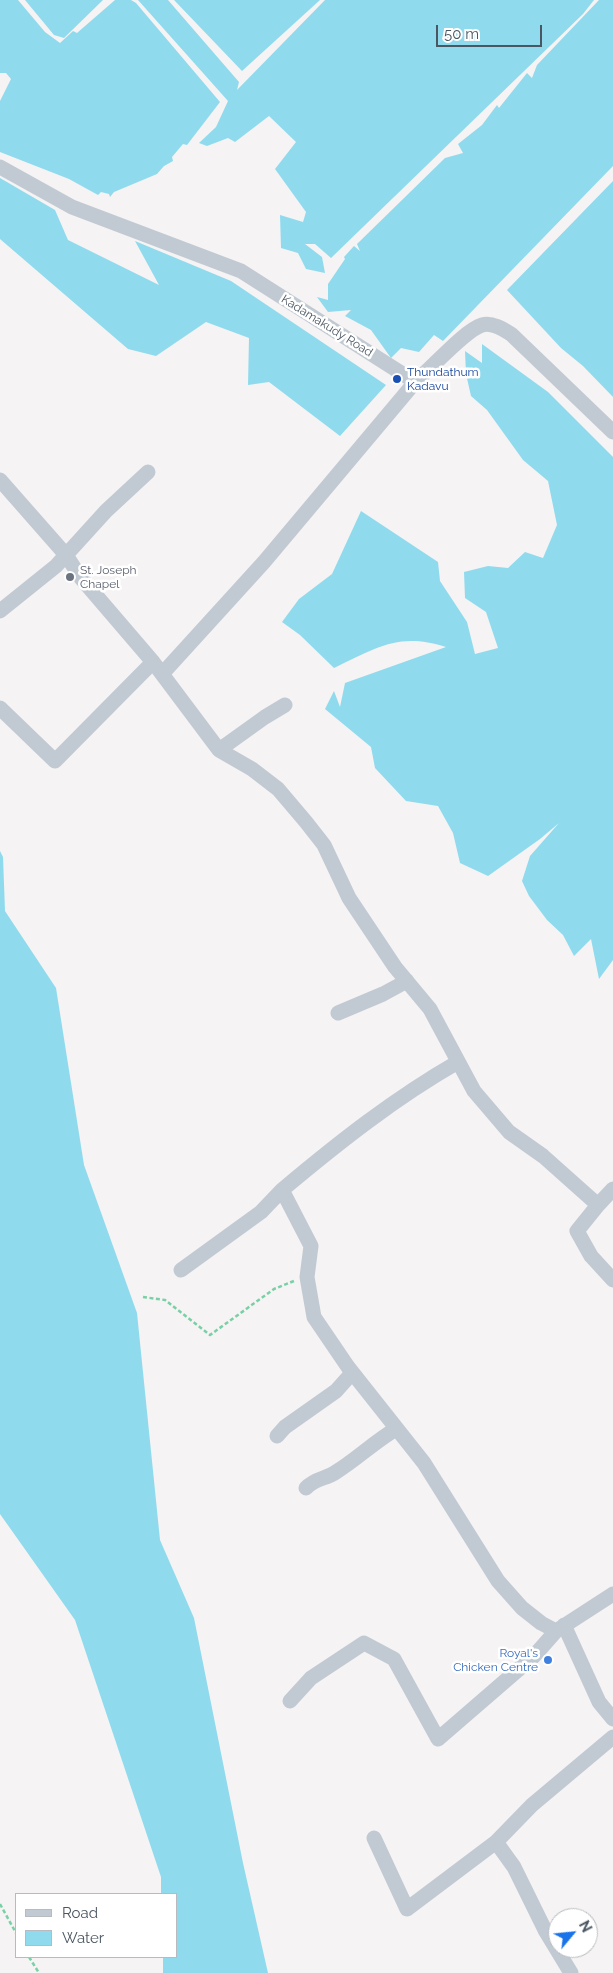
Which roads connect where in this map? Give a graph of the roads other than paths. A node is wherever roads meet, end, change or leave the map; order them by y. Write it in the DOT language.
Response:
graph roads {
  1 [pos="0,167"];
  2 [pos="416,381"];
  3 [pos="613,432"];
  4 [pos="148,472"];
  5 [pos="0,480"];
  6 [pos="66,555"];
  7 [pos="0,611"];
  8 [pos="158,668"];
  9 [pos="285,705"];
  10 [pos="0,708"];
  11 [pos="220,750"];
  12 [pos="407,981"];
  13 [pos="338,1013"];
  14 [pos="458,1062"];
  15 [pos="613,1189"];
  16 [pos="282,1190"];
  17 [pos="598,1205"];
  18 [pos="181,1270"];
  19 [pos="613,1280"];
  20 [pos="352,1373"];
  21 [pos="396,1429"];
  22 [pos="277,1436"];
  23 [pos="306,1488"];
  24 [pos="613,1594"];
  25 [pos="560,1628"];
  26 [pos="290,1701"];
  27 [pos="613,1719"];
  28 [pos="613,1737"];
  29 [pos="374,1838"];
  30 [pos="496,1842"];
  31 [pos="571,1973"];
  1 -- 2 [label="street, Kadamakudy Road"];
  2 -- 3 [label="street"];
  2 -- 8 [label="street"];
  4 -- 6 [label="street"];
  5 -- 6 [label="street"];
  6 -- 7 [label="street"];
  6 -- 8 [label="street"];
  8 -- 10 [label="street"];
  8 -- 11 [label="street"];
  9 -- 11 [label="street"];
  11 -- 12 [label="street"];
  12 -- 13 [label="street"];
  12 -- 14 [label="street"];
  14 -- 16 [label="street"];
  14 -- 17 [label="street"];
  15 -- 17 [label="street"];
  16 -- 18 [label="street"];
  16 -- 20 [label="street"];
  17 -- 19 [label="street"];
  20 -- 21 [label="street"];
  20 -- 22 [label="street"];
  21 -- 23 [label="street"];
  21 -- 25 [label="street"];
  24 -- 25 [label="street"];
  25 -- 26 [label="street"];
  25 -- 27 [label="street"];
  28 -- 30 [label="street"];
  29 -- 30 [label="street"];
  30 -- 31 [label="street"];
}
